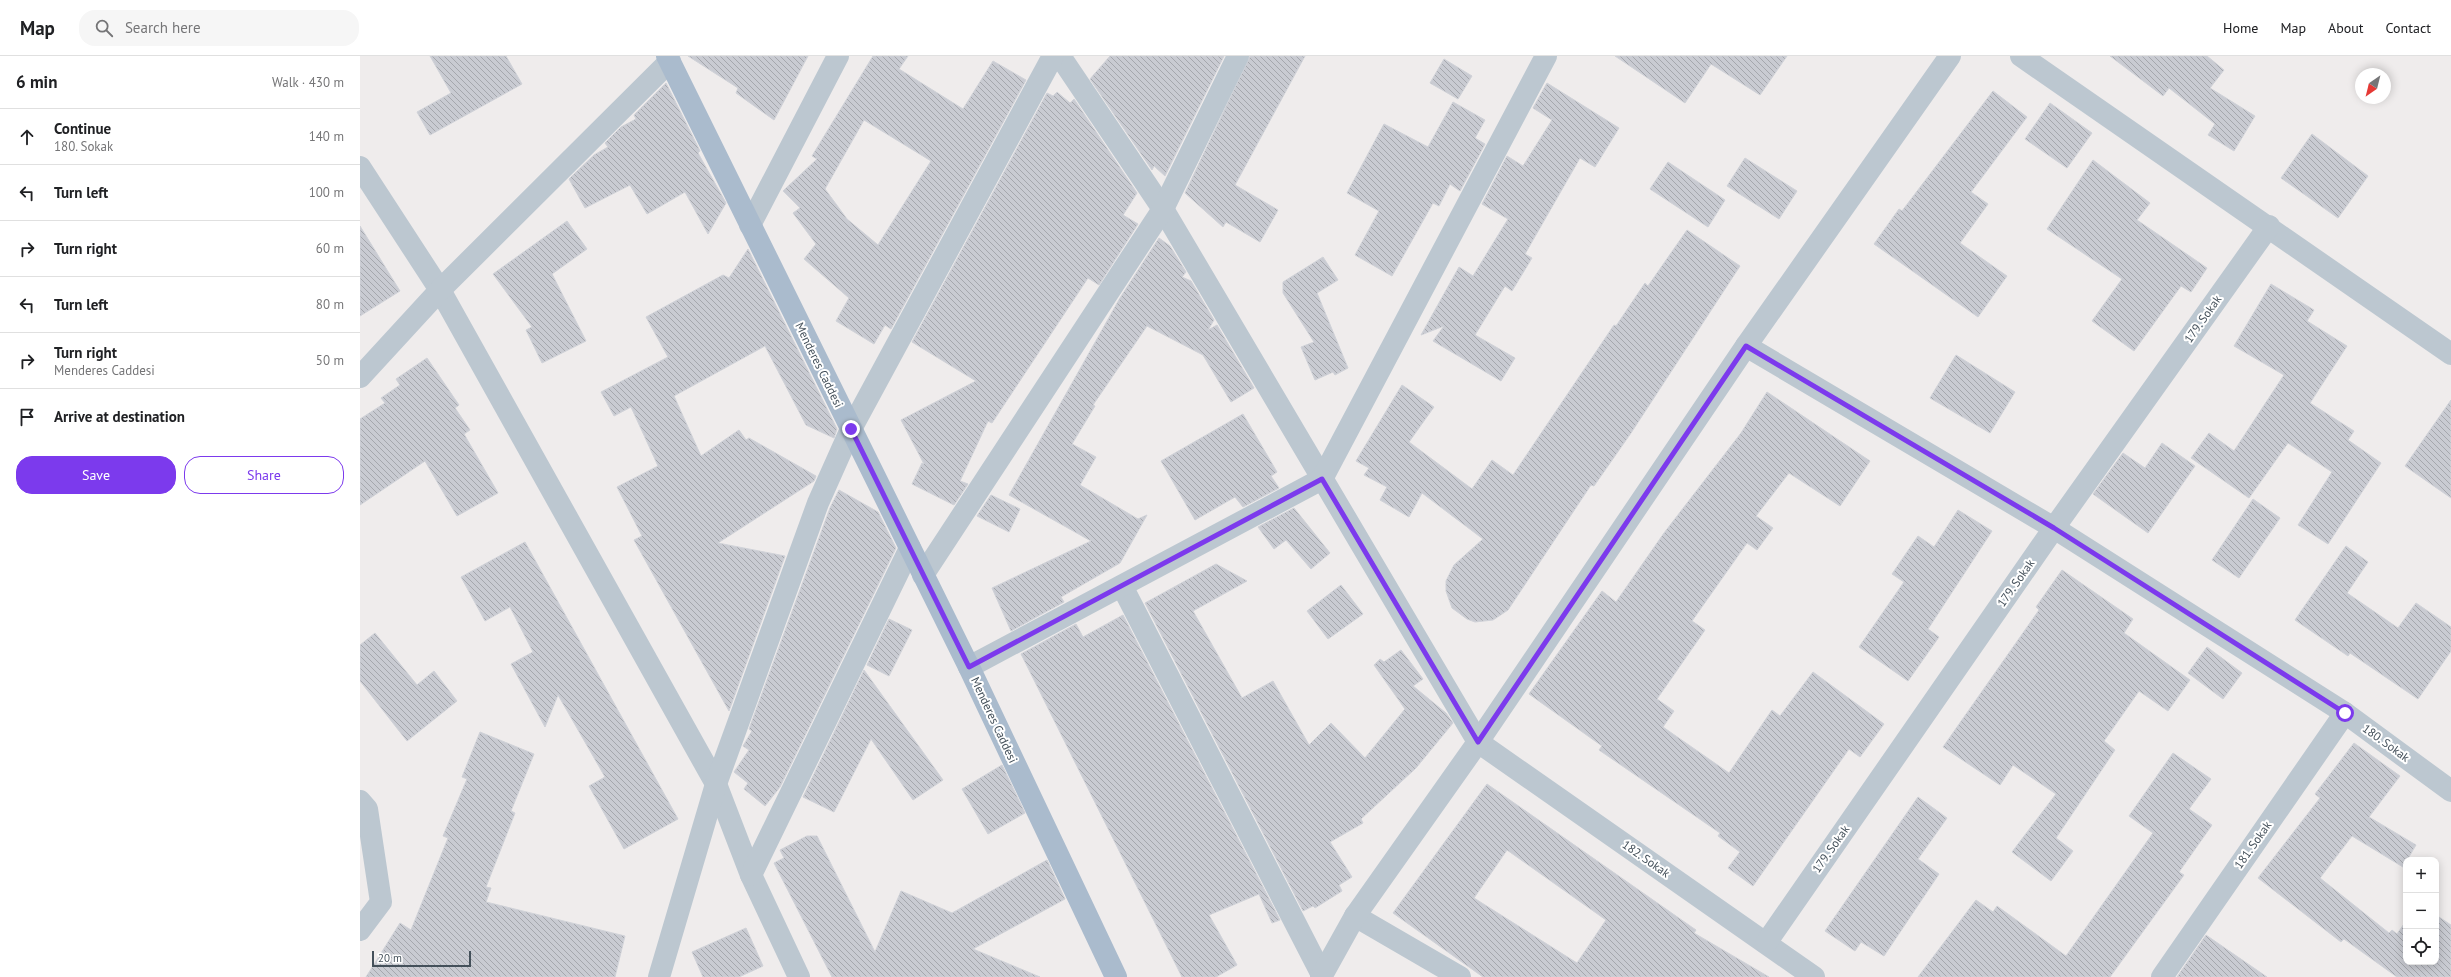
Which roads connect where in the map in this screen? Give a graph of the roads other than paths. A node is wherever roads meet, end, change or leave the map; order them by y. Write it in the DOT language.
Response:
graph roads {
  1 [pos="838,56"];
  2 [pos="1053,56"];
  3 [pos="1060,56"];
  4 [pos="1238,56"];
  5 [pos="1546,56"];
  6 [pos="1950,56"];
  7 [pos="2021,56"];
  8 [pos="668,59"];
  9 [pos="360,167"];
  10 [pos="1163,209"];
  11 [pos="750,225"];
  12 [pos="2269,226"];
  13 [pos="440,290"];
  14 [pos="1746,346"];
  15 [pos="2451,354"];
  16 [pos="360,377"];
  17 [pos="851,429"];
  18 [pos="1322,479"];
  19 [pos="2054,528"];
  20 [pos="910,548"];
  21 [pos="923,575"];
  22 [pos="1122,586"];
  23 [pos="969,667"];
  24 [pos="2345,713"];
  25 [pos="1478,742"];
  26 [pos="716,784"];
  27 [pos="2451,791"];
  28 [pos="360,801"];
  29 [pos="751,874"];
  30 [pos="1355,916"];
  31 [pos="360,930"];
  32 [pos="1766,943"];
  33 [pos="1321,976"];
  34 [pos="659,977"];
  35 [pos="799,977"];
  36 [pos="1116,977"];
  37 [pos="1460,977"];
  38 [pos="1814,977"];
  39 [pos="2162,977"];
  1 -- 11 [label="street"];
  2 -- 17 [label="street"];
  3 -- 10 [label="street"];
  4 -- 10 [label="street"];
  5 -- 18 [label="street"];
  6 -- 14 [label="street"];
  7 -- 12 [label="street"];
  8 -- 11 [label="main road, Menderes Caddesi"];
  8 -- 13 [label="street"];
  9 -- 13 [label="street"];
  10 -- 18 [label="street"];
  10 -- 21 [label="street"];
  11 -- 17 [label="main road, Menderes Caddesi"];
  12 -- 15 [label="street"];
  12 -- 19 [label="street, 179. Sokak"];
  13 -- 16 [label="street"];
  13 -- 26 [label="street"];
  14 -- 19 [label="street, 180. Sokak"];
  14 -- 25 [label="street"];
  17 -- 20 [label="main road, Menderes Caddesi"];
  17 -- 26 [label="street"];
  18 -- 22 [label="street"];
  18 -- 25 [label="street"];
  19 -- 24 [label="street, 180. Sokak"];
  19 -- 32 [label="street, 179. Sokak"];
  20 -- 21 [label="main road, Menderes Caddesi"];
  20 -- 29 [label="street"];
  21 -- 23 [label="main road, Menderes Caddesi"];
  22 -- 23 [label="street"];
  22 -- 33 [label="street"];
  23 -- 36 [label="main road, Menderes Caddesi"];
  24 -- 27 [label="street, 180. Sokak"];
  24 -- 39 [label="street, 181. Sokak"];
  25 -- 30 [label="street"];
  25 -- 32 [label="street, 182. Sokak"];
  26 -- 29 [label="street"];
  26 -- 34 [label="street"];
  28 -- 31 [label="street"];
  29 -- 35 [label="street"];
  30 -- 33 [label="street"];
  30 -- 37 [label="street"];
  32 -- 38 [label="street, 182. Sokak"];
}
